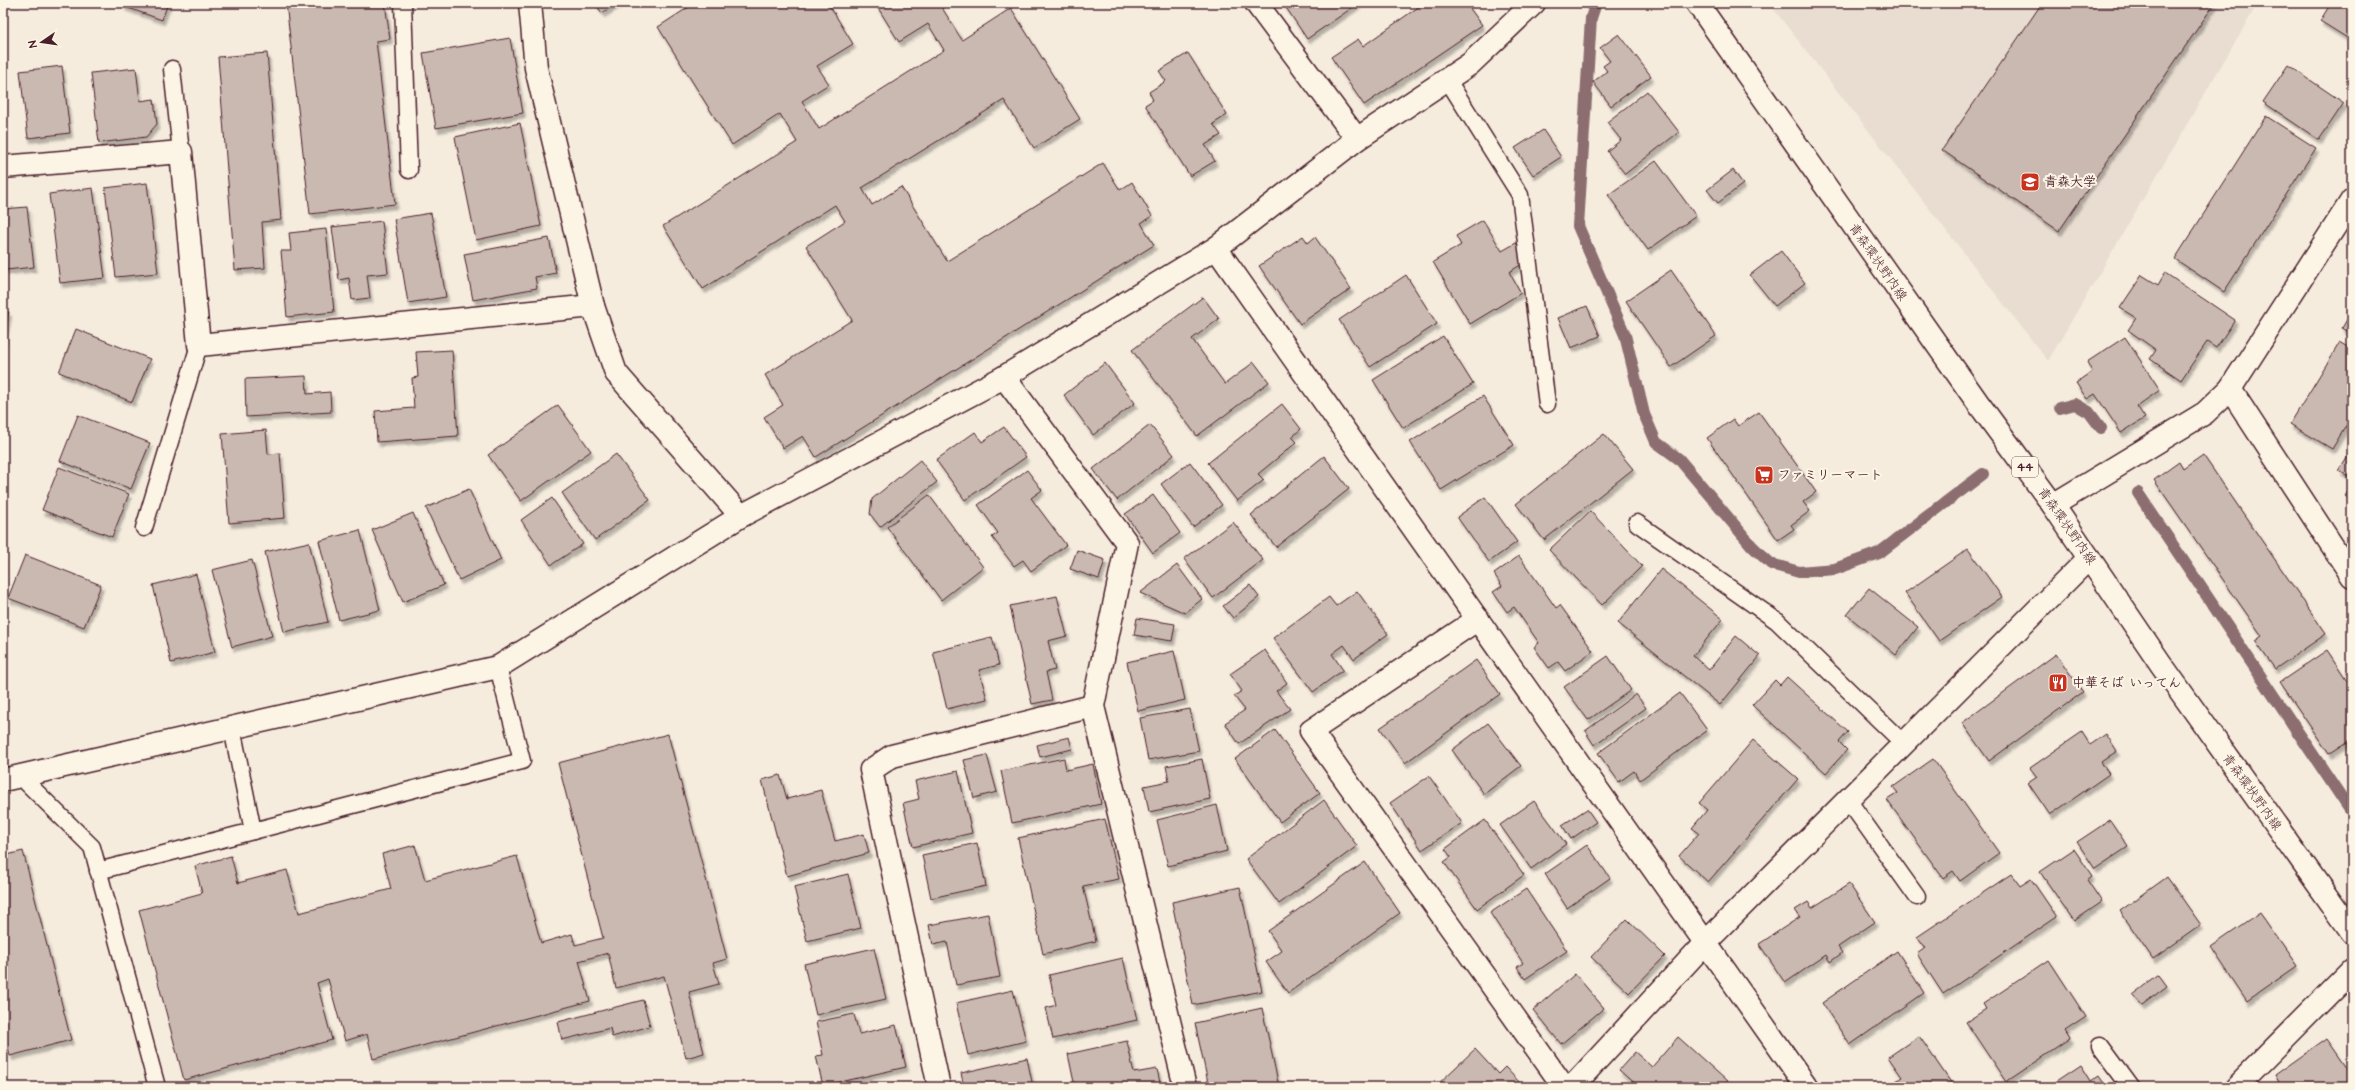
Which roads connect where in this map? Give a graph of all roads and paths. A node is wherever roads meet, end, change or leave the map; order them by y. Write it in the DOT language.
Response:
graph roads {
  1 [pos="403,3"];
  2 [pos="530,3"];
  3 [pos="1256,3"];
  4 [pos="1534,3"];
  5 [pos="1697,3"];
  6 [pos="172,69"];
  7 [pos="1447,79"];
  8 [pos="1357,139"];
  9 [pos="181,152"];
  10 [pos="3,167"];
  11 [pos="409,170"];
  12 [pos="2352,200"];
  13 [pos="1216,248"];
  14 [pos="593,306"];
  15 [pos="199,345"];
  16 [pos="1004,377"];
  17 [pos="2230,389"];
  18 [pos="1547,404"];
  19 [pos="2053,505"];
  20 [pos="740,516"];
  21 [pos="1637,523"];
  22 [pos="144,528"];
  23 [pos="2089,558"];
  24 [pos="2352,576"];
  25 [pos="1478,619"];
  26 [pos="498,667"];
  27 [pos="1093,706"];
  28 [pos="232,728"];
  29 [pos="1904,744"];
  30 [pos="12,778"];
  31 [pos="1848,800"];
  32 [pos="253,831"];
  33 [pos="98,871"];
  34 [pos="1917,897"];
  35 [pos="2352,932"];
  36 [pos="1706,942"];
  37 [pos="2352,970"];
  38 [pos="2100,1045"];
  39 [pos="156,1087"];
  40 [pos="938,1087"];
  41 [pos="1185,1087"];
  42 [pos="1564,1087"];
  43 [pos="1572,1087"];
  44 [pos="1807,1087"];
  45 [pos="2131,1087"];
  46 [pos="2236,1087"];
  1 -- 11 [label="lane"];
  2 -- 14 [label="street"];
  3 -- 8 [label="street"];
  4 -- 7 [label="street"];
  5 -- 19 [label="street, 青森環状野内線 / 44"];
  6 -- 9 [label="lane"];
  7 -- 8 [label="street"];
  7 -- 18 [label="lane"];
  8 -- 13 [label="street"];
  9 -- 10 [label="street"];
  9 -- 15 [label="street"];
  12 -- 17 [label="street"];
  13 -- 16 [label="street"];
  13 -- 25 [label="street"];
  14 -- 15 [label="street"];
  14 -- 20 [label="street"];
  15 -- 22 [label="lane"];
  16 -- 20 [label="street"];
  16 -- 27 [label="street"];
  17 -- 19 [label="street"];
  17 -- 24 [label="street"];
  19 -- 23 [label="street, 青森環状野内線 / 44"];
  20 -- 26 [label="street"];
  21 -- 29 [label="lane"];
  23 -- 29 [label="street"];
  23 -- 35 [label="street, 青森環状野内線 / 44"];
  25 -- 36 [label="street"];
  25 -- 42 [label="street"];
  26 -- 28 [label="street"];
  26 -- 32 [label="lane"];
  27 -- 40 [label="street"];
  27 -- 41 [label="street"];
  28 -- 30 [label="street"];
  28 -- 32 [label="lane"];
  29 -- 31 [label="street"];
  30 -- 33 [label="lane"];
  31 -- 34 [label="lane"];
  31 -- 36 [label="street"];
  32 -- 33 [label="lane"];
  33 -- 39 [label="lane"];
  36 -- 43 [label="street"];
  36 -- 44 [label="street"];
  37 -- 46 [label="street"];
  38 -- 45 [label="lane"];
}
